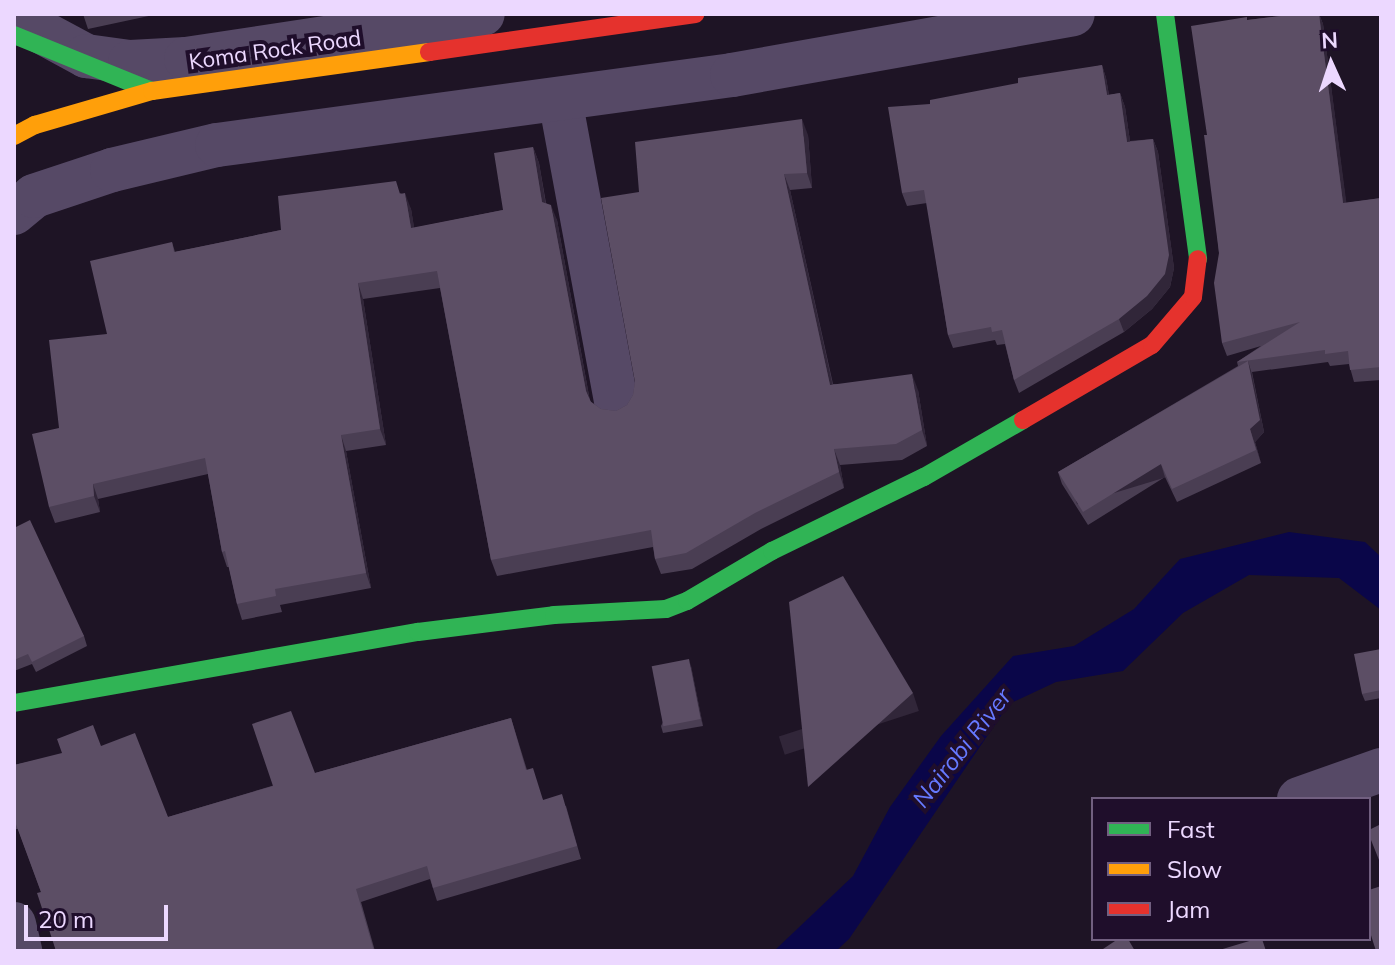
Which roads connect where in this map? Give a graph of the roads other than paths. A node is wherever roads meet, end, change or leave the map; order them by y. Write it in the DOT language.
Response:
graph roads {
  1 [pos="20,14"];
  2 [pos="695,14"];
  3 [pos="1073,14"];
  4 [pos="1165,14"];
  5 [pos="477,15"];
  6 [pos="14,35"];
  7 [pos="152,91"];
  8 [pos="560,99"];
  9 [pos="14,136"];
  10 [pos="14,213"];
  11 [pos="616,402"];
  12 [pos="14,703"];
  13 [pos="1381,770"];
  14 [pos="1305,797"];
  15 [pos="14,924"];
  16 [pos="20,951"];
  1 -- 5 [label="street"];
  2 -- 7 [label="street, Koma Rock Road"];
  3 -- 8 [label="street"];
  4 -- 12 [label="street"];
  6 -- 7 [label="street"];
  7 -- 9 [label="street, Koma Rock Road"];
  8 -- 10 [label="street"];
  8 -- 11 [label="street"];
  13 -- 14 [label="street"];
  15 -- 16 [label="street"];
}
